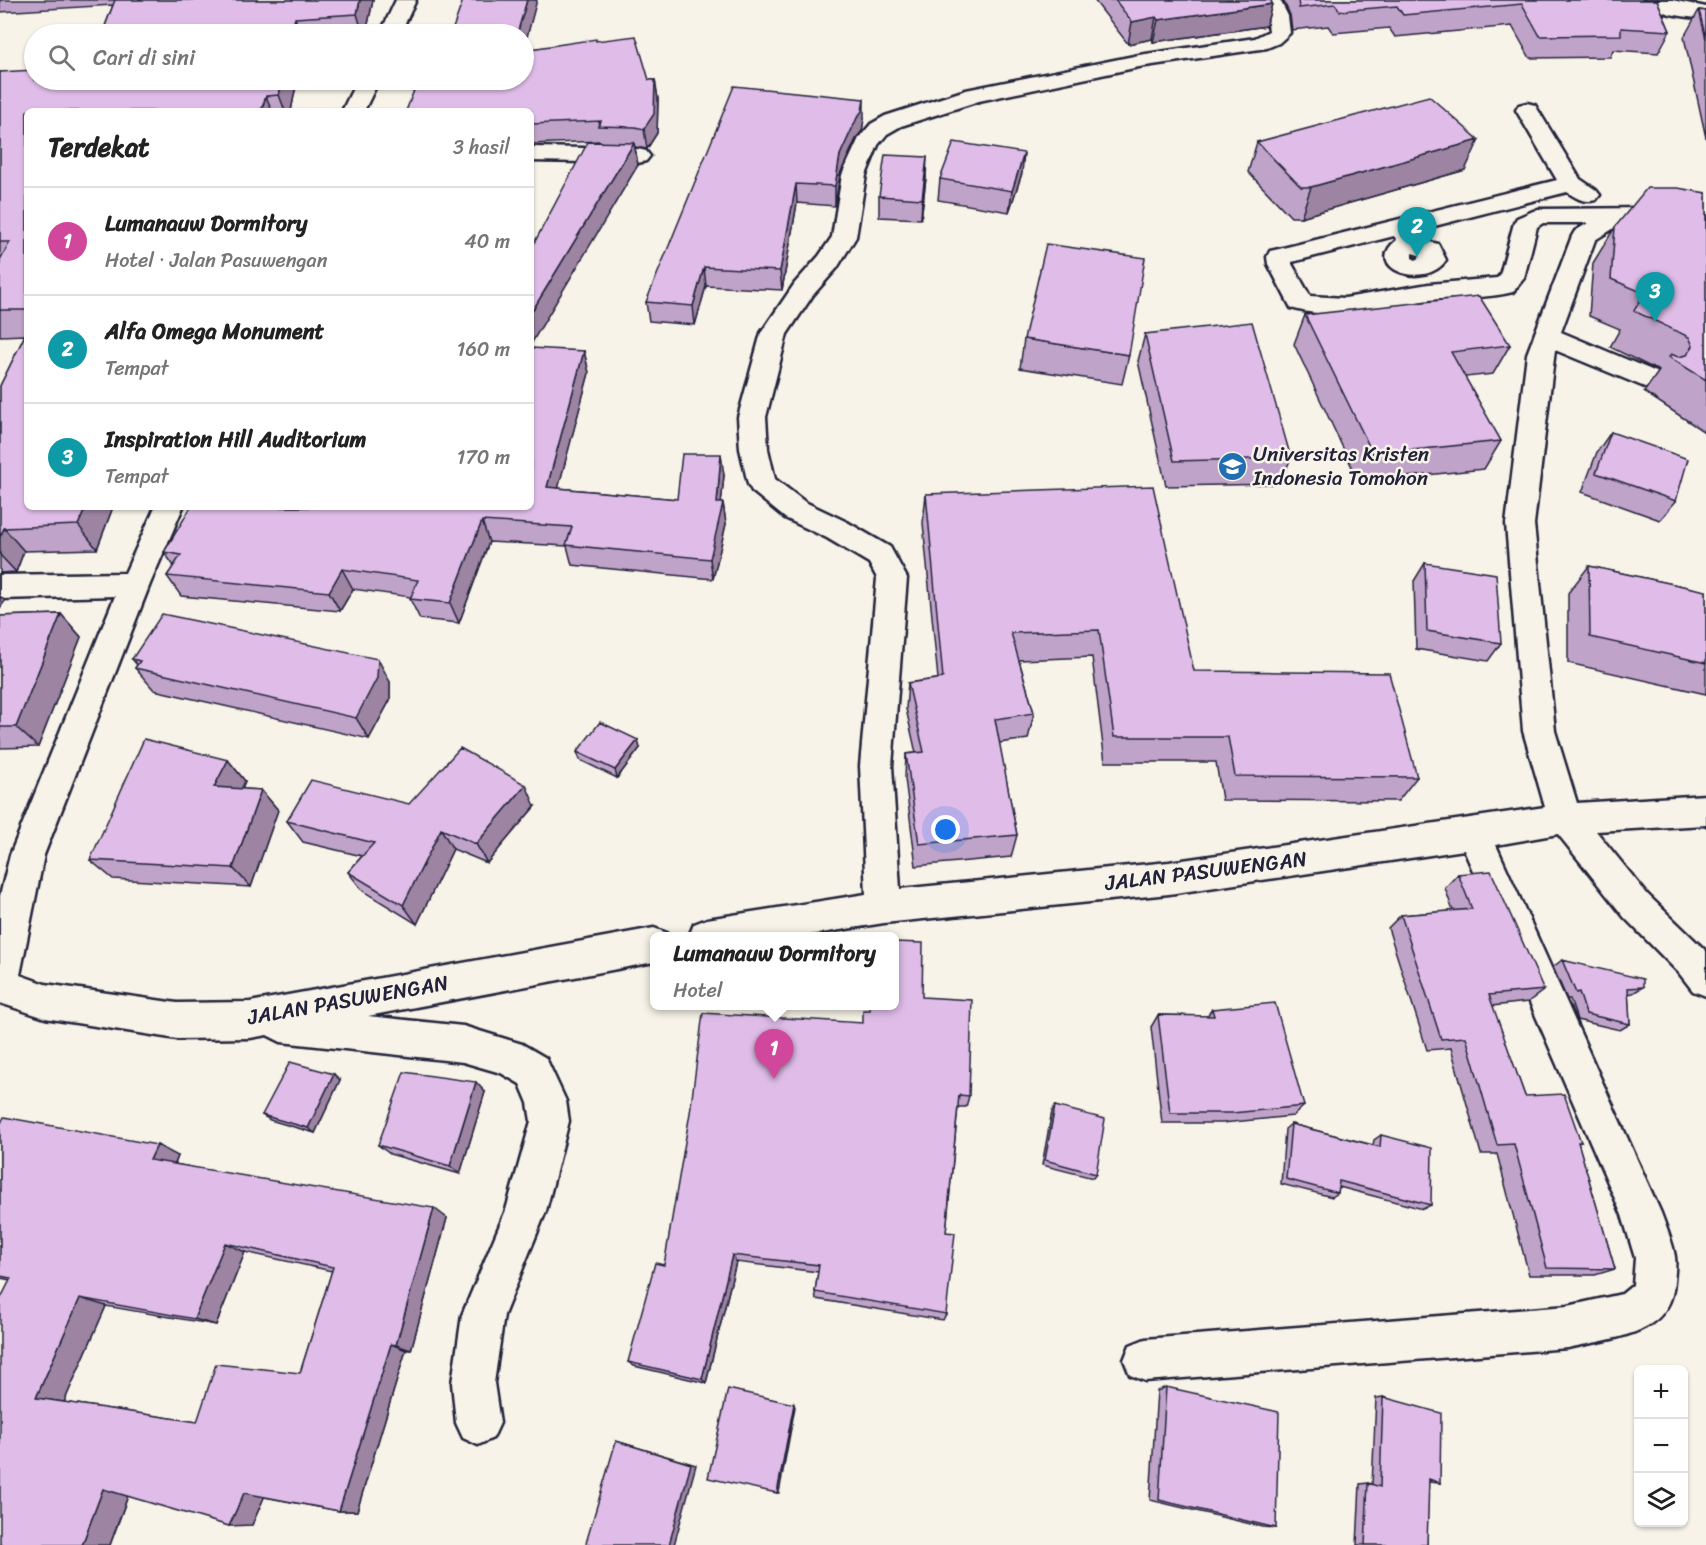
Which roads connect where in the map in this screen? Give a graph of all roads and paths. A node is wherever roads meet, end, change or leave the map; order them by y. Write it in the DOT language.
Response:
graph roads {
  1 [pos="406,0"];
  2 [pos="1270,0"];
  3 [pos="1654,0"];
  4 [pos="1706,13"];
  5 [pos="395,24"];
  6 [pos="363,90"];
  7 [pos="355,108"];
  8 [pos="1527,110"];
  9 [pos="534,154"];
  10 [pos="638,156"];
  11 [pos="1571,184"];
  12 [pos="1619,215"];
  13 [pos="1706,224"];
  14 [pos="1406,235"];
  15 [pos="1425,280"];
  16 [pos="1547,336"];
  17 [pos="1652,381"];
  18 [pos="168,510"];
  19 [pos="135,584"];
  20 [pos="0,587"];
  21 [pos="1706,810"];
  22 [pos="1565,818"];
  23 [pos="1474,834"];
  24 [pos="884,907"];
  25 [pos="731,932"];
  26 [pos="650,946"];
  27 [pos="1706,979"];
  28 [pos="0,987"];
  29 [pos="250,1020"];
  30 [pos="1145,1360"];
  31 [pos="478,1423"];
  1 -- 5 [label="street"];
  2 -- 24 [label="street"];
  3 -- 4 [label="street"];
  6 -- 7 [label="street"];
  8 -- 11 [label="street"];
  9 -- 10 [label="street"];
  11 -- 12 [label="street"];
  11 -- 14 [label="street"];
  12 -- 13 [label="street"];
  12 -- 15 [label="street"];
  12 -- 16 [label="street"];
  14 -- 15 [label="street"];
  14 -- 15 [label="street"];
  16 -- 17 [label="street"];
  16 -- 22 [label="street"];
  18 -- 19 [label="street, JALAN PASUWENGAN"];
  19 -- 20 [label="street"];
  19 -- 28 [label="street, JALAN PASUWENGAN"];
  21 -- 22 [label="street, JALAN PASUWENGAN"];
  22 -- 23 [label="street, JALAN PASUWENGAN"];
  22 -- 27 [label="street"];
  23 -- 24 [label="street, JALAN PASUWENGAN"];
  23 -- 30 [label="street"];
  24 -- 25 [label="street, JALAN PASUWENGAN"];
  26 -- 29 [label="street, JALAN PASUWENGAN"];
  28 -- 29 [label="street, JALAN PASUWENGAN"];
  29 -- 31 [label="street"];
}
